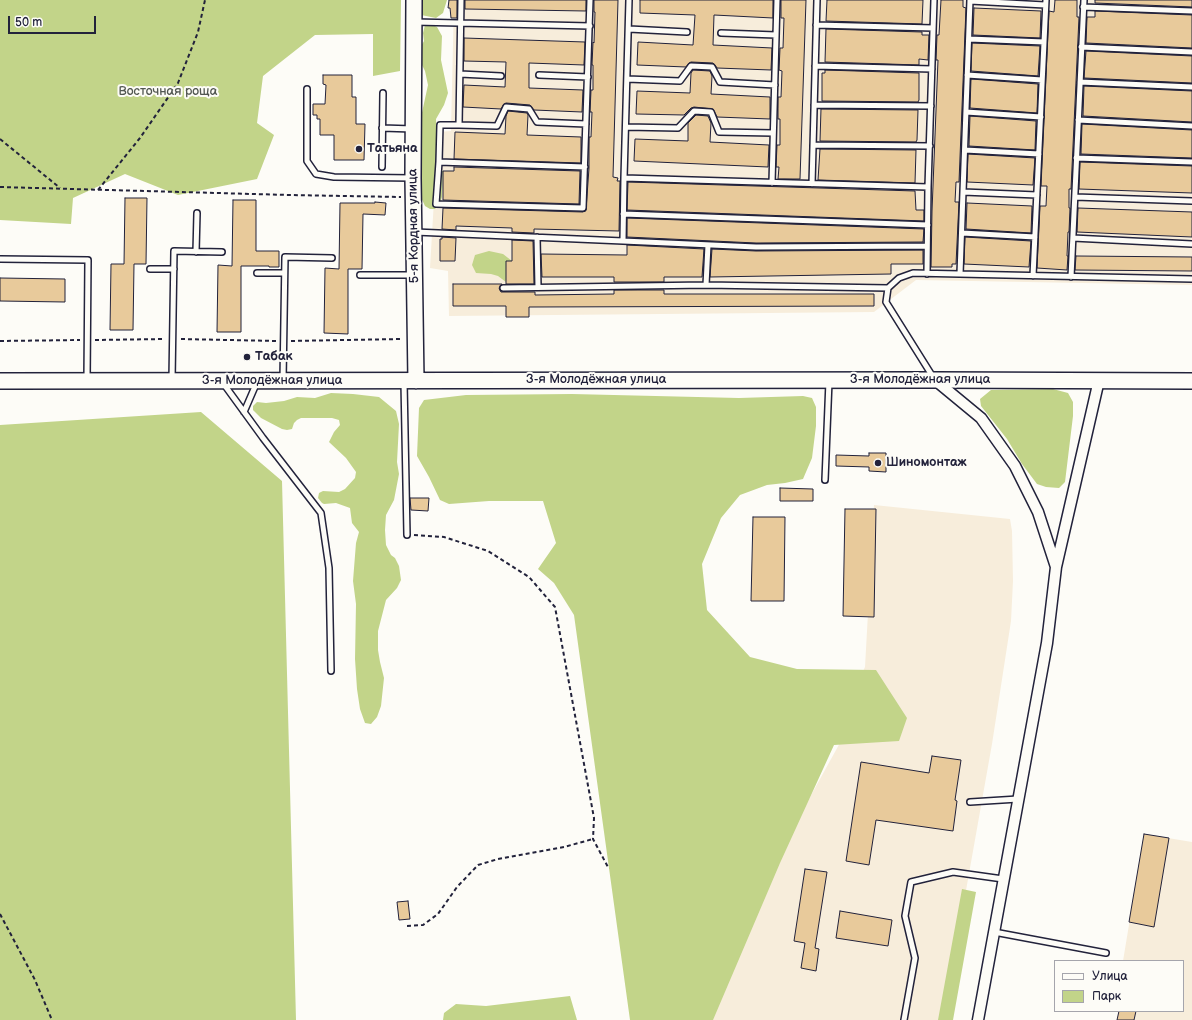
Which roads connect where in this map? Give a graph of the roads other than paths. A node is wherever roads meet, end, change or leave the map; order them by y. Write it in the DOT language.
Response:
graph roads {
  1 [pos="414,0"];
  2 [pos="461,0"];
  3 [pos="590,0"];
  4 [pos="629,0"];
  5 [pos="777,0"];
  6 [pos="817,0"];
  7 [pos="934,0"];
  8 [pos="970,0"];
  9 [pos="1084,0"];
  10 [pos="1046,2"];
  11 [pos="1084,7"];
  12 [pos="1192,11"];
  13 [pos="414,22"];
  14 [pos="461,23"];
  15 [pos="816,25"];
  16 [pos="590,26"];
  17 [pos="933,28"];
  18 [pos="629,30"];
  19 [pos="687,32"];
  20 [pos="722,33"];
  21 [pos="776,35"];
  22 [pos="969,39"];
  23 [pos="1044,42"];
  24 [pos="1082,47"];
  25 [pos="1192,52"];
  26 [pos="815,66"];
  27 [pos="932,69"];
  28 [pos="460,74"];
  29 [pos="539,75"];
  30 [pos="967,75"];
  31 [pos="501,76"];
  32 [pos="588,77"];
  33 [pos="627,79"];
  34 [pos="1042,80"];
  35 [pos="1080,82"];
  36 [pos="775,85"];
  37 [pos="1192,87"];
  38 [pos="307,90"];
  39 [pos="383,93"];
  40 [pos="814,105"];
  41 [pos="931,106"];
  42 [pos="966,112"];
  43 [pos="1040,117"];
  44 [pos="1078,120"];
  45 [pos="459,124"];
  46 [pos="586,124"];
  47 [pos="1192,126"];
  48 [pos="626,127"];
  49 [pos="382,128"];
  50 [pos="414,129"];
  51 [pos="773,133"];
  52 [pos="813,145"];
  53 [pos="930,146"];
  54 [pos="965,150"];
  55 [pos="1039,154"];
  56 [pos="1076,158"];
  57 [pos="439,162"];
  58 [pos="1192,162"];
  59 [pos="382,167"];
  60 [pos="585,167"];
  61 [pos="414,178"];
  62 [pos="624,178"];
  63 [pos="772,182"];
  64 [pos="812,184"];
  65 [pos="928,187"];
  66 [pos="963,192"];
  67 [pos="1037,195"];
  68 [pos="1074,197"];
  69 [pos="1192,201"];
  70 [pos="197,213"];
  71 [pos="623,214"];
  72 [pos="928,225"];
  73 [pos="414,232"];
  74 [pos="962,233"];
  75 [pos="1035,237"];
  76 [pos="537,238"];
  77 [pos="1072,238"];
  78 [pos="622,241"];
  79 [pos="1192,244"];
  80 [pos="708,245"];
  81 [pos="927,246"];
  82 [pos="196,252"];
  83 [pos="222,252"];
  84 [pos="332,258"];
  85 [pos="0,259"];
  86 [pos="150,269"];
  87 [pos="174,269"];
  88 [pos="257,273"];
  89 [pos="284,273"];
  90 [pos="927,274"];
  91 [pos="960,274"];
  92 [pos="360,275"];
  93 [pos="415,276"];
  94 [pos="1034,276"];
  95 [pos="1071,277"];
  96 [pos="1192,279"];
  97 [pos="706,285"];
  98 [pos="503,288"];
  99 [pos="538,288"];
  100 [pos="888,288"];
  101 [pos="172,380"];
  102 [pos="829,380"];
  103 [pos="935,380"];
  104 [pos="1098,380"];
  105 [pos="0,381"];
  106 [pos="87,381"];
  107 [pos="221,381"];
  108 [pos="258,381"];
  109 [pos="283,381"];
  110 [pos="410,381"];
  111 [pos="1192,381"];
  112 [pos="244,412"];
  113 [pos="826,480"];
  114 [pos="407,535"];
  115 [pos="1056,567"];
  116 [pos="331,671"];
  117 [pos="1018,799"];
  118 [pos="970,802"];
  119 [pos="1004,880"];
  120 [pos="994,932"];
  121 [pos="1106,954"];
  122 [pos="904,1020"];
  123 [pos="978,1020"];
  1 -- 13 [label="main road, 5-я Кордная улица"];
  2 -- 14 [label="lane"];
  3 -- 16 [label="lane"];
  4 -- 18 [label="lane"];
  5 -- 21 [label="lane"];
  6 -- 15 [label="lane"];
  7 -- 17 [label="lane"];
  8 -- 10 [label="lane"];
  8 -- 22 [label="lane"];
  9 -- 11 [label="lane"];
  10 -- 23 [label="lane"];
  11 -- 12 [label="lane"];
  11 -- 24 [label="lane"];
  13 -- 14 [label="lane"];
  13 -- 50 [label="main road, 5-я Кордная улица"];
  14 -- 16 [label="lane"];
  14 -- 28 [label="lane"];
  15 -- 17 [label="lane"];
  15 -- 26 [label="lane"];
  16 -- 32 [label="lane"];
  17 -- 27 [label="lane"];
  18 -- 19 [label="lane"];
  18 -- 33 [label="lane"];
  20 -- 21 [label="lane"];
  21 -- 36 [label="lane"];
  22 -- 23 [label="lane"];
  22 -- 30 [label="lane"];
  23 -- 34 [label="lane"];
  24 -- 25 [label="lane"];
  24 -- 35 [label="lane"];
  26 -- 27 [label="lane"];
  26 -- 40 [label="lane"];
  27 -- 41 [label="lane"];
  28 -- 31 [label="lane"];
  28 -- 45 [label="lane"];
  29 -- 32 [label="lane"];
  30 -- 34 [label="lane"];
  30 -- 42 [label="lane"];
  32 -- 46 [label="lane"];
  33 -- 36 [label="lane"];
  33 -- 48 [label="lane"];
  34 -- 43 [label="lane"];
  35 -- 37 [label="lane"];
  35 -- 44 [label="lane"];
  36 -- 51 [label="lane"];
  38 -- 61 [label="lane"];
  39 -- 49 [label="lane"];
  40 -- 41 [label="lane"];
  40 -- 52 [label="lane"];
  41 -- 53 [label="lane"];
  42 -- 43 [label="lane"];
  42 -- 54 [label="lane"];
  43 -- 55 [label="lane"];
  44 -- 47 [label="lane"];
  44 -- 56 [label="lane"];
  45 -- 46 [label="lane"];
  45 -- 57 [label="lane"];
  46 -- 60 [label="lane"];
  48 -- 51 [label="lane"];
  48 -- 62 [label="lane"];
  49 -- 50 [label="lane"];
  49 -- 59 [label="lane"];
  50 -- 61 [label="main road, 5-я Кордная улица"];
  51 -- 63 [label="lane"];
  52 -- 53 [label="lane"];
  52 -- 64 [label="lane"];
  53 -- 65 [label="lane"];
  54 -- 55 [label="lane"];
  54 -- 66 [label="lane"];
  55 -- 67 [label="lane"];
  56 -- 58 [label="lane"];
  56 -- 68 [label="lane"];
  57 -- 60 [label="lane"];
  57 -- 60 [label="lane"];
  61 -- 73 [label="main road, 5-я Кордная улица"];
  62 -- 63 [label="lane"];
  62 -- 71 [label="lane"];
  63 -- 64 [label="lane"];
  64 -- 65 [label="lane"];
  65 -- 72 [label="lane"];
  66 -- 67 [label="lane"];
  66 -- 74 [label="lane"];
  67 -- 75 [label="lane"];
  68 -- 69 [label="lane"];
  68 -- 77 [label="lane"];
  70 -- 82 [label="lane"];
  71 -- 72 [label="lane"];
  71 -- 78 [label="lane"];
  72 -- 81 [label="lane"];
  73 -- 76 [label="lane"];
  73 -- 93 [label="main road, 5-я Кордная улица"];
  74 -- 75 [label="lane"];
  74 -- 91 [label="lane"];
  75 -- 94 [label="lane"];
  76 -- 78 [label="lane"];
  76 -- 99 [label="lane"];
  77 -- 79 [label="lane"];
  77 -- 95 [label="lane"];
  78 -- 80 [label="lane"];
  80 -- 81 [label="lane"];
  80 -- 97 [label="lane"];
  81 -- 90 [label="lane"];
  82 -- 83 [label="lane"];
  82 -- 87 [label="lane"];
  84 -- 89 [label="lane"];
  85 -- 106 [label="lane"];
  86 -- 87 [label="lane"];
  87 -- 101 [label="lane"];
  88 -- 89 [label="lane"];
  89 -- 109 [label="lane"];
  90 -- 91 [label="lane"];
  90 -- 100 [label="lane"];
  91 -- 94 [label="lane"];
  92 -- 93 [label="lane"];
  93 -- 110 [label="main road, 5-я Кордная улица"];
  94 -- 95 [label="lane"];
  95 -- 96 [label="lane"];
  97 -- 99 [label="lane"];
  97 -- 100 [label="lane"];
  98 -- 99 [label="lane"];
  100 -- 103 [label="lane"];
  101 -- 106 [label="main road, 3-я Молодёжная улица"];
  101 -- 107 [label="main road, 3-я Молодёжная улица"];
  102 -- 103 [label="main road, 3-я Молодёжная улица"];
  102 -- 110 [label="main road, 3-я Молодёжная улица"];
  102 -- 113 [label="lane"];
  103 -- 104 [label="main road, 3-я Молодёжная улица"];
  103 -- 115 [label="street"];
  104 -- 111 [label="main road, 3-я Молодёжная улица"];
  104 -- 115 [label="street"];
  105 -- 106 [label="main road, 3-я Молодёжная улица"];
  107 -- 108 [label="main road, 3-я Молодёжная улица"];
  107 -- 112 [label="lane"];
  108 -- 109 [label="main road, 3-я Молодёжная улица"];
  108 -- 112 [label="lane"];
  109 -- 110 [label="main road, 3-я Молодёжная улица"];
  110 -- 114 [label="lane"];
  112 -- 116 [label="lane"];
  115 -- 117 [label="street"];
  117 -- 118 [label="lane"];
  117 -- 119 [label="street"];
  119 -- 120 [label="street"];
  119 -- 122 [label="lane"];
  120 -- 121 [label="lane"];
  120 -- 123 [label="street"];
}
